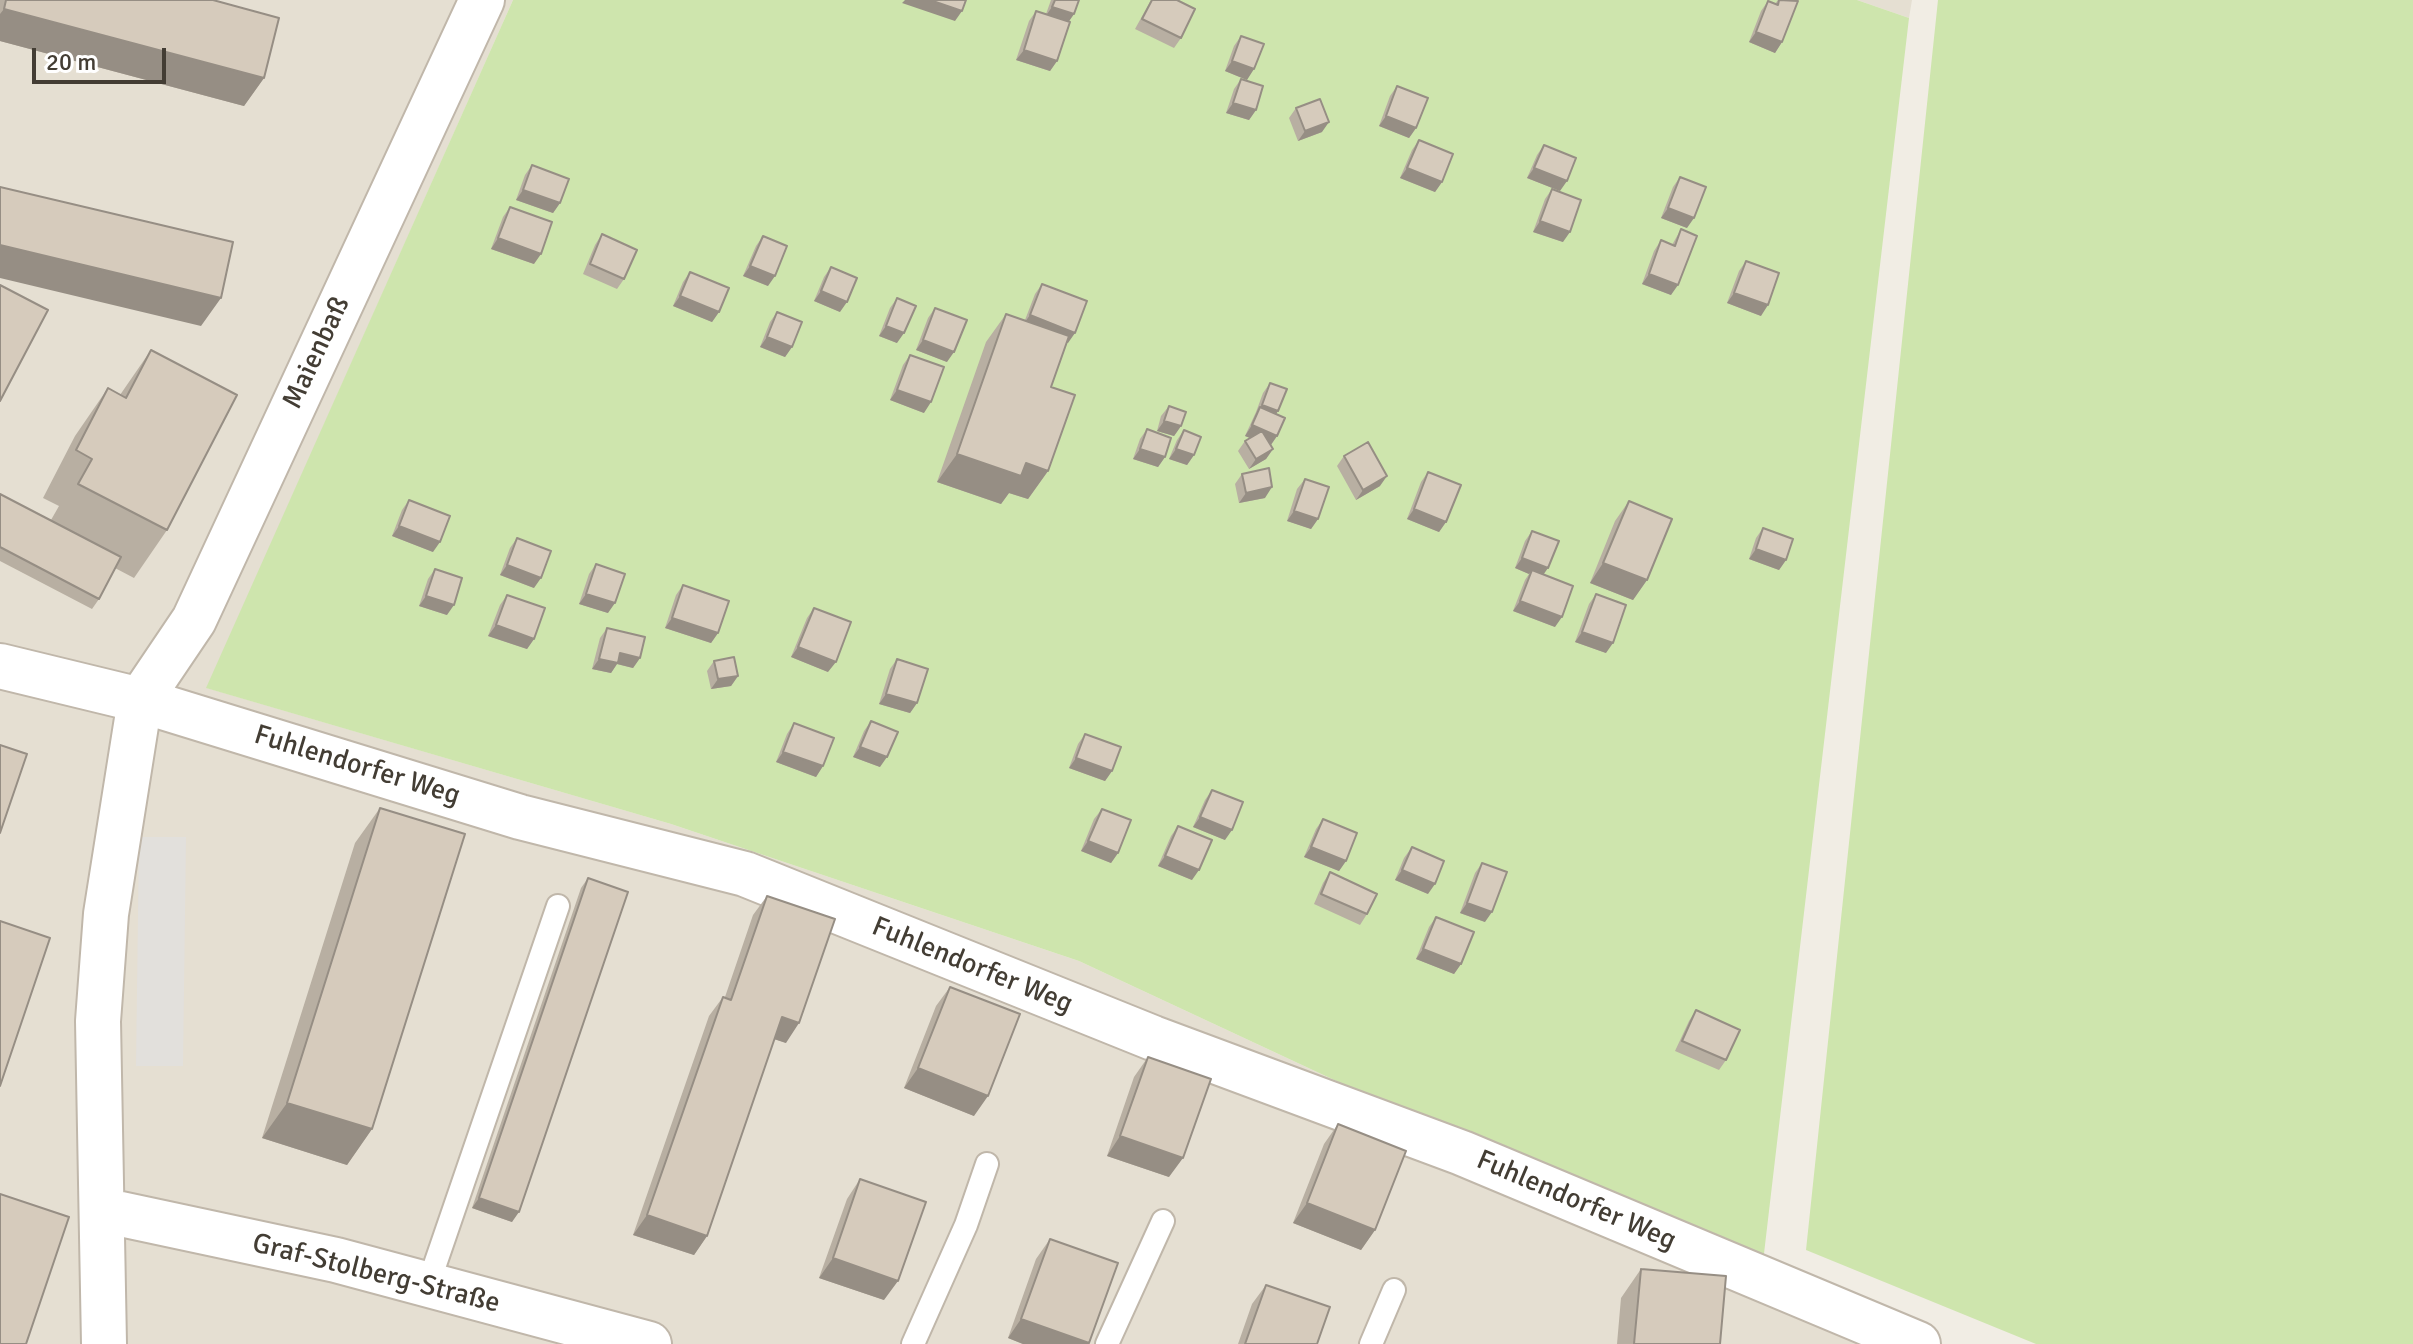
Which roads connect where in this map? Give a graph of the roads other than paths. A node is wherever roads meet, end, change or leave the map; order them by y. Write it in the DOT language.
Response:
graph roads {
  1 [pos="482,0"];
  2 [pos="0,666"];
  3 [pos="140,700"];
  4 [pos="558,906"];
  5 [pos="987,1164"];
  6 [pos="102,1210"];
  7 [pos="1163,1221"];
  8 [pos="428,1285"];
  9 [pos="1394,1290"];
  10 [pos="104,1344"];
  11 [pos="649,1344"];
  12 [pos="913,1344"];
  13 [pos="1107,1344"];
  14 [pos="1371,1344"];
  15 [pos="1918,1344"];
  1 -- 3 [label="street, Maienbaß"];
  2 -- 3 [label="street, Fuhlendorfer Weg"];
  3 -- 6 [label="street"];
  3 -- 15 [label="street, Fuhlendorfer Weg"];
  4 -- 8 [label="lane"];
  5 -- 12 [label="lane"];
  6 -- 8 [label="street, Graf-Stolberg-Straße"];
  6 -- 10 [label="street"];
  7 -- 13 [label="lane"];
  8 -- 11 [label="street, Graf-Stolberg-Straße"];
  9 -- 14 [label="lane"];
}
